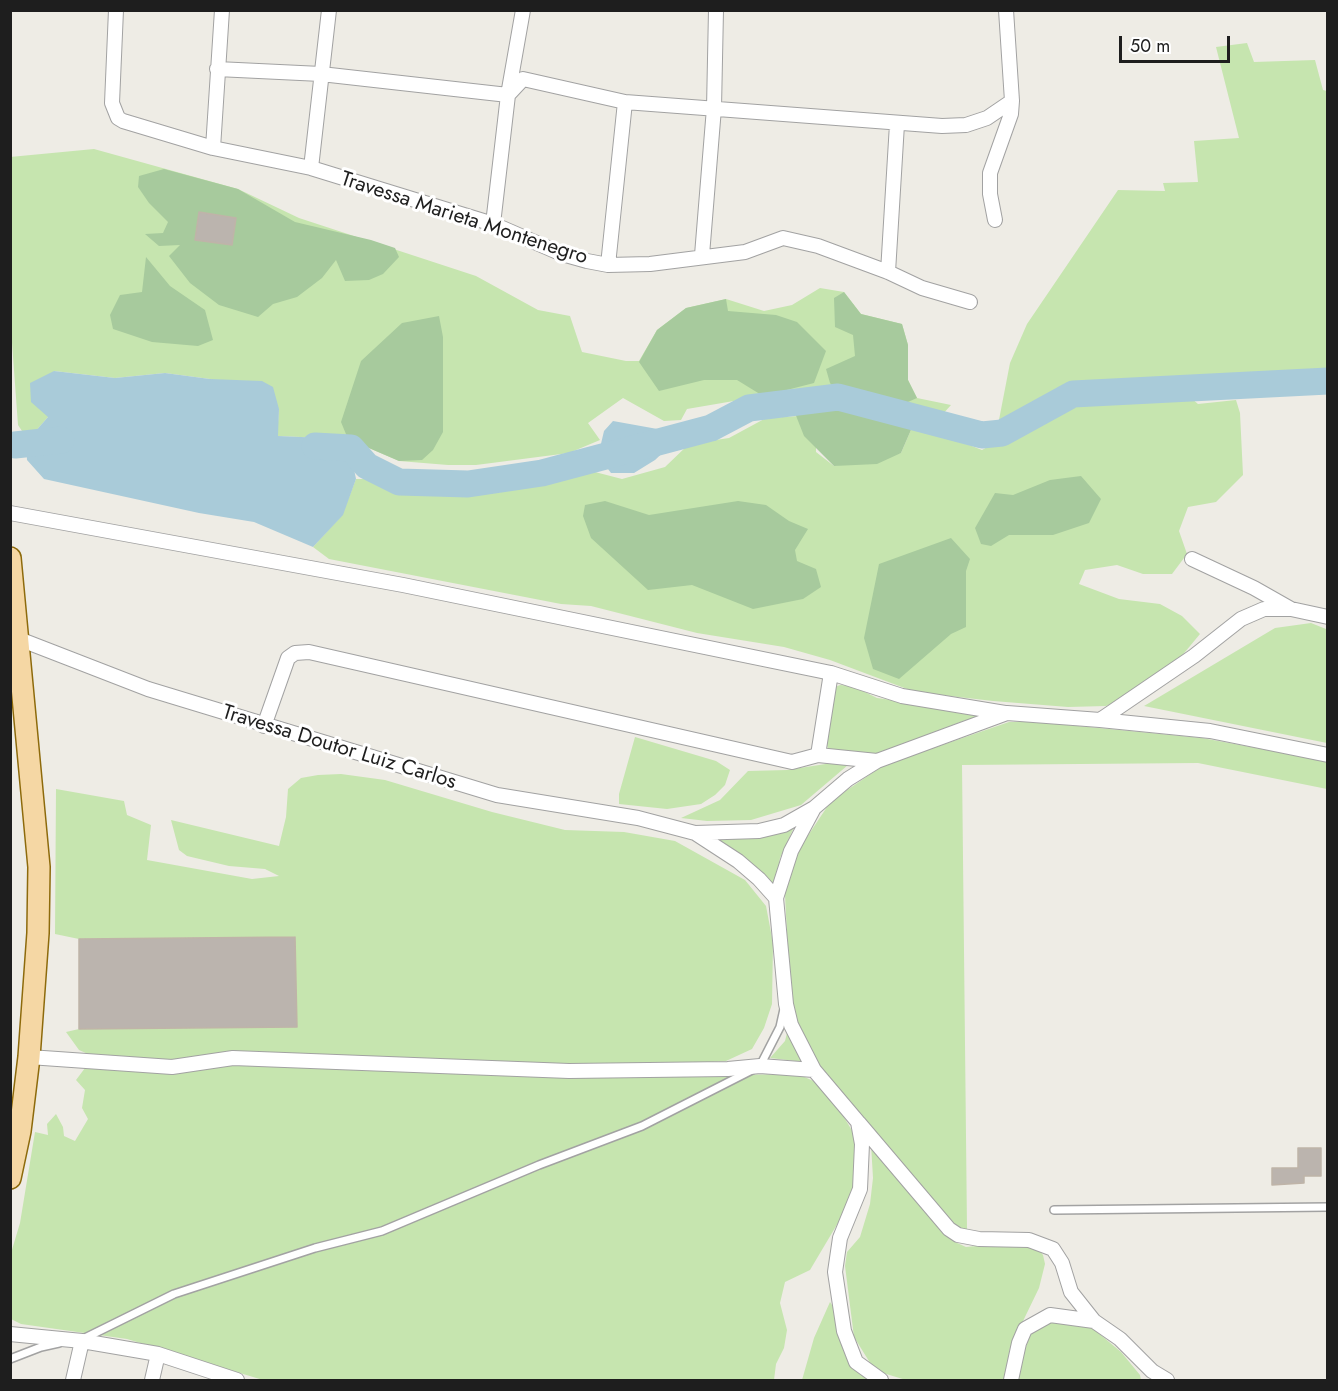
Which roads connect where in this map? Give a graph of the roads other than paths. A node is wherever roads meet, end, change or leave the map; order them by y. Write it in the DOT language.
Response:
graph roads {
  1 [pos="116,10"];
  2 [pos="222,10"];
  3 [pos="329,10"];
  4 [pos="523,10"];
  5 [pos="716,10"];
  6 [pos="1006,10"];
  7 [pos="217,69"];
  8 [pos="321,74"];
  9 [pos="508,95"];
  10 [pos="1012,101"];
  11 [pos="625,102"];
  12 [pos="714,108"];
  13 [pos="897,124"];
  14 [pos="213,148"];
  15 [pos="311,168"];
  16 [pos="995,220"];
  17 [pos="493,224"];
  18 [pos="702,255"];
  19 [pos="608,265"];
  20 [pos="888,272"];
  21 [pos="970,302"];
  22 [pos="10,513"];
  23 [pos="10,558"];
  24 [pos="1192,559"];
  25 [pos="1291,609"];
  26 [pos="1328,617"];
  27 [pos="19,639"];
  28 [pos="831,674"];
  29 [pos="1007,713"];
  30 [pos="1100,720"];
  31 [pos="264,726"];
  32 [pos="818,755"];
  33 [pos="1328,755"];
  34 [pos="877,761"];
  35 [pos="814,808"];
  36 [pos="695,833"];
  37 [pos="776,898"];
  38 [pos="786,1004"];
  39 [pos="28,1057"];
  40 [pos="760,1066"];
  41 [pos="814,1070"];
  42 [pos="858,1122"];
  43 [pos="10,1178"];
  44 [pos="1328,1207"];
  45 [pos="1054,1210"];
  46 [pos="1094,1321"];
  47 [pos="10,1334"];
  48 [pos="77,1341"];
  49 [pos="158,1354"];
  50 [pos="10,1359"];
  51 [pos="1151,1376"];
  52 [pos="73,1380"];
  53 [pos="152,1380"];
  54 [pos="237,1380"];
  55 [pos="882,1380"];
  56 [pos="1011,1380"];
  57 [pos="1167,1380"];
  1 -- 14 [label="street, Travessa Marieta Montenegro"];
  2 -- 7 [label="street"];
  3 -- 8 [label="street"];
  4 -- 9 [label="street"];
  5 -- 12 [label="street"];
  6 -- 10 [label="street"];
  7 -- 8 [label="street"];
  7 -- 14 [label="street"];
  8 -- 9 [label="street"];
  8 -- 15 [label="street"];
  9 -- 11 [label="street"];
  9 -- 17 [label="street"];
  10 -- 13 [label="street"];
  10 -- 16 [label="street"];
  11 -- 12 [label="street"];
  11 -- 19 [label="street"];
  12 -- 13 [label="street"];
  12 -- 18 [label="street"];
  13 -- 20 [label="street"];
  14 -- 15 [label="street, Travessa Marieta Montenegro"];
  15 -- 17 [label="street, Travessa Marieta Montenegro"];
  17 -- 19 [label="street, Travessa Marieta Montenegro"];
  18 -- 19 [label="street, Travessa Marieta Montenegro"];
  18 -- 20 [label="street, Travessa Marieta Montenegro"];
  20 -- 21 [label="street, Travessa Marieta Montenegro"];
  22 -- 28 [label="street"];
  23 -- 27 [label="main road"];
  24 -- 25 [label="street"];
  25 -- 26 [label="street"];
  25 -- 30 [label="street"];
  27 -- 31 [label="street, Travessa Doutor Luiz Carlos"];
  27 -- 39 [label="main road"];
  28 -- 29 [label="street"];
  28 -- 32 [label="street"];
  29 -- 30 [label="street"];
  29 -- 34 [label="street"];
  30 -- 33 [label="street"];
  31 -- 32 [label="street"];
  31 -- 36 [label="street, Travessa Doutor Luiz Carlos"];
  32 -- 34 [label="street"];
  34 -- 35 [label="street"];
  35 -- 36 [label="street"];
  35 -- 37 [label="street"];
  36 -- 37 [label="street"];
  37 -- 38 [label="street"];
  38 -- 40 [label="lane"];
  38 -- 41 [label="street"];
  39 -- 40 [label="street"];
  39 -- 43 [label="main road"];
  40 -- 41 [label="street"];
  40 -- 48 [label="lane"];
  41 -- 42 [label="street"];
  42 -- 46 [label="street"];
  42 -- 55 [label="street"];
  44 -- 45 [label="lane"];
  46 -- 51 [label="street"];
  46 -- 56 [label="street"];
  47 -- 48 [label="street"];
  48 -- 49 [label="street"];
  48 -- 50 [label="lane"];
  48 -- 52 [label="street"];
  49 -- 53 [label="street"];
  49 -- 54 [label="street"];
  51 -- 57 [label="street"];
}
